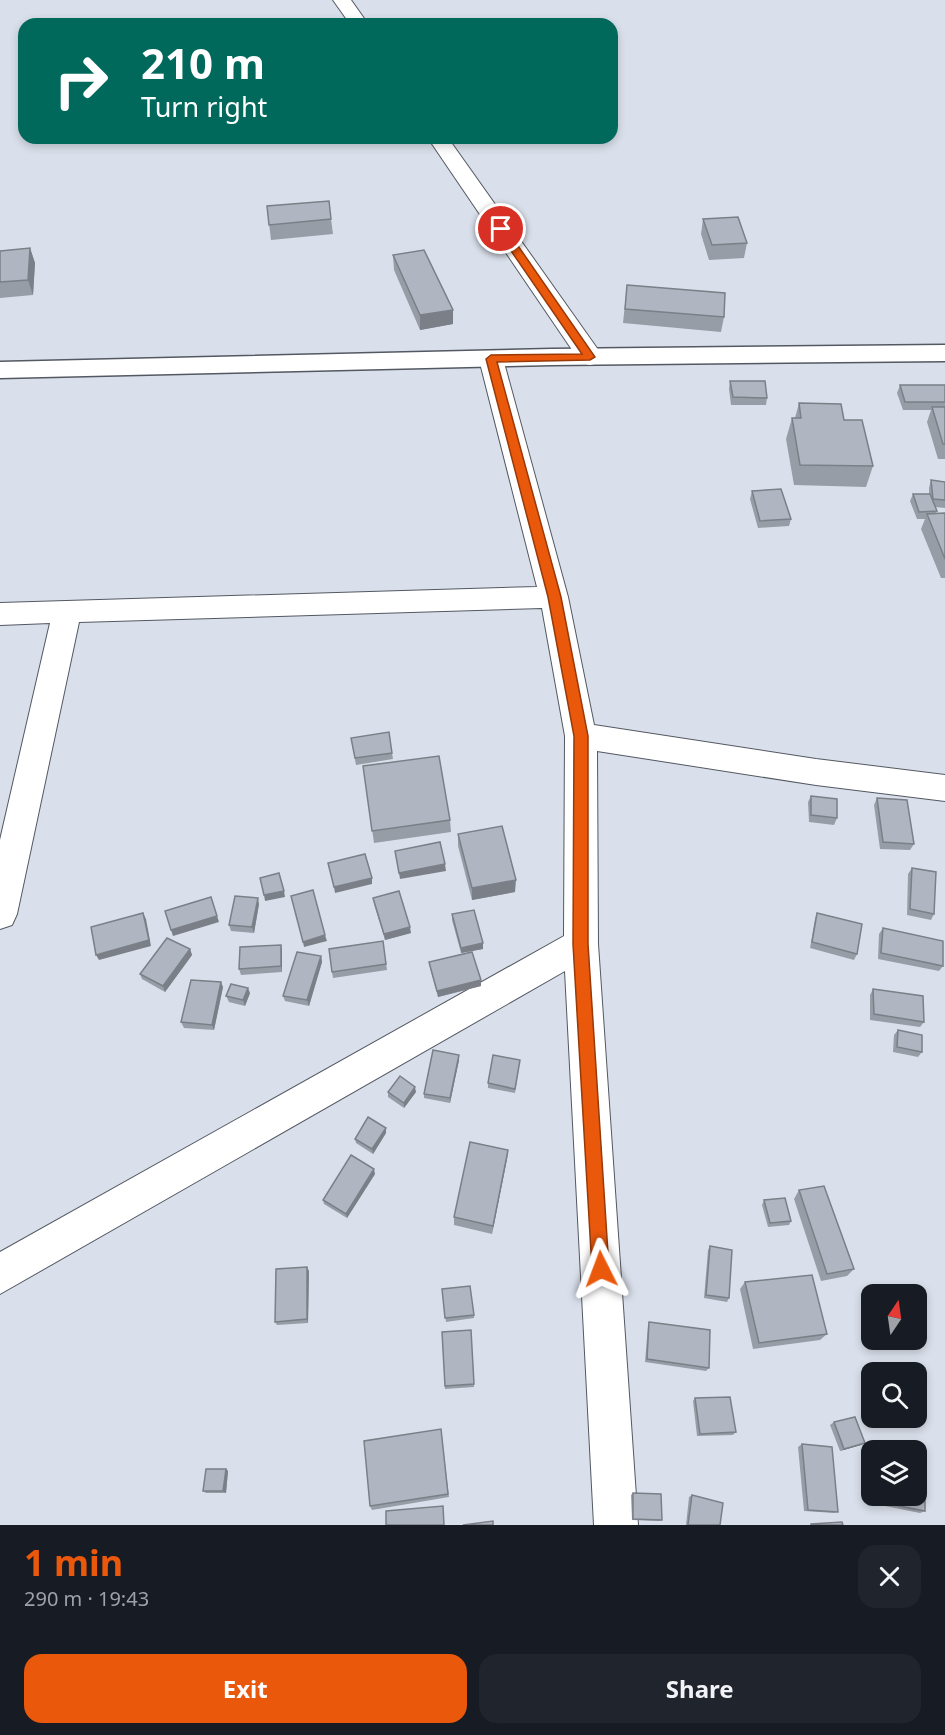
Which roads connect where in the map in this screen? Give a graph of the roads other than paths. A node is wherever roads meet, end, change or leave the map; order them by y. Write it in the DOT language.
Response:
graph roads {
  1 [pos="342,0"];
  2 [pos="355,18"];
  3 [pos="442,144"];
  4 [pos="945,353"];
  5 [pos="590,357"];
  6 [pos="491,359"];
  7 [pos="0,370"];
  8 [pos="554,597"];
  9 [pos="67,613"];
  10 [pos="0,614"];
  11 [pos="581,736"];
  12 [pos="945,788"];
  13 [pos="0,914"];
  14 [pos="581,944"];
  15 [pos="0,1274"];
  16 [pos="616,1525"];
  1 -- 2 [label="street"];
  3 -- 5 [label="street"];
  4 -- 5 [label="street"];
  5 -- 6 [label="street"];
  6 -- 7 [label="street"];
  6 -- 8 [label="street"];
  8 -- 9 [label="street"];
  8 -- 11 [label="street"];
  9 -- 10 [label="street"];
  9 -- 13 [label="street"];
  11 -- 12 [label="street"];
  11 -- 14 [label="street"];
  14 -- 15 [label="street"];
  14 -- 16 [label="street"];
}
